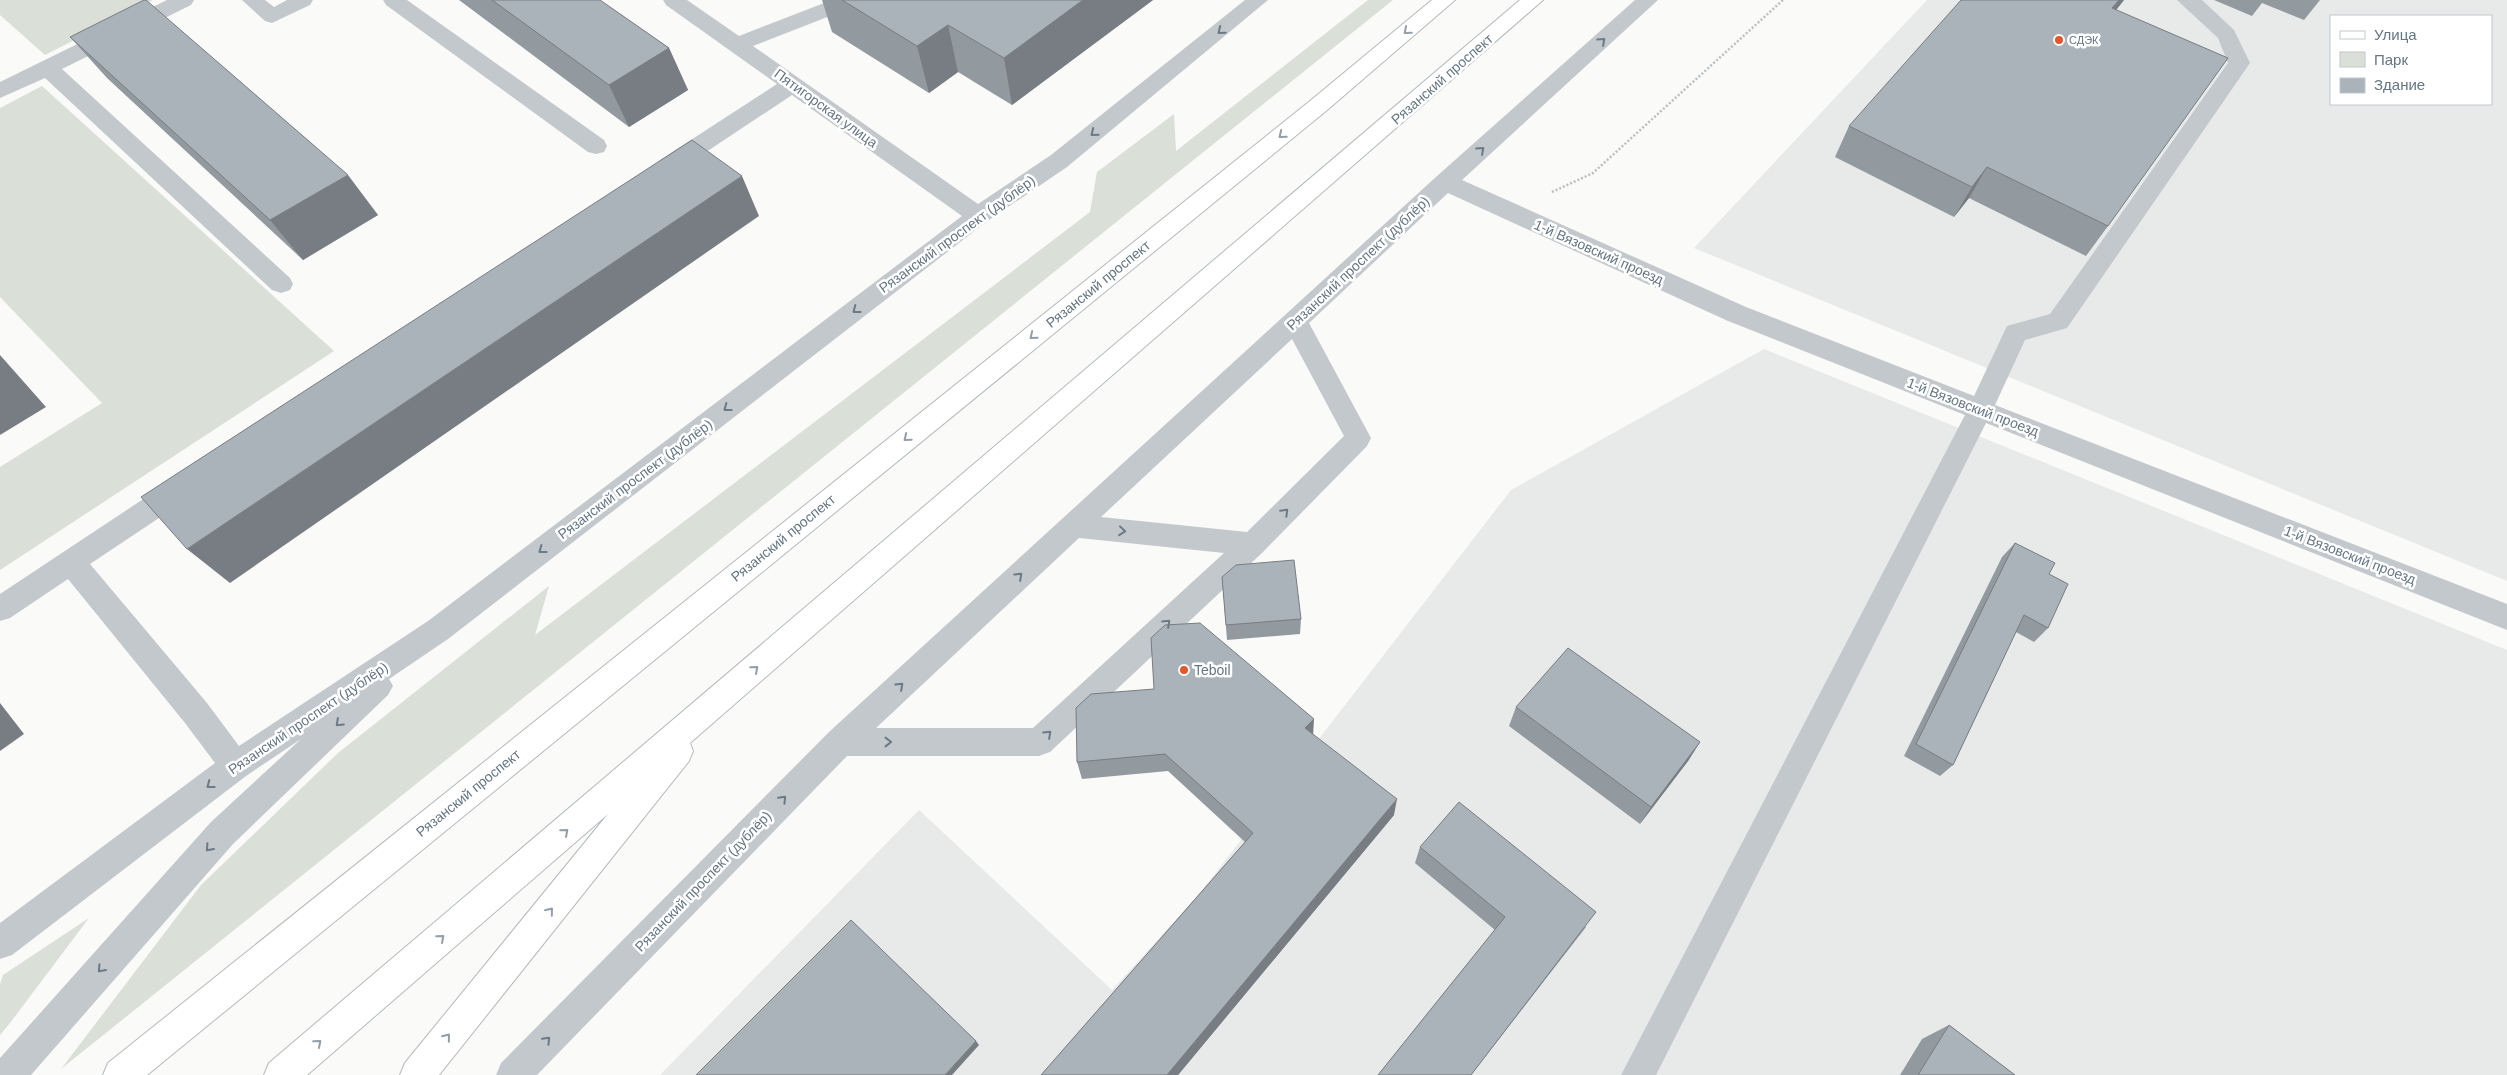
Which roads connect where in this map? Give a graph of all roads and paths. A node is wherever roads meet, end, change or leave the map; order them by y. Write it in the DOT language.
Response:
graph roads {
  1 [pos="184,0"];
  2 [pos="252,0"];
  3 [pos="303,0"];
  4 [pos="393,0"];
  5 [pos="851,0"];
  6 [pos="1258,0"];
  7 [pos="1445,0"];
  8 [pos="1533,0"];
  9 [pos="1648,0"];
  10 [pos="1783,0"];
  11 [pos="2187,0"];
  12 [pos="690,4"];
  13 [pos="736,45"];
  14 [pos="47,68"];
  15 [pos="792,84"];
  16 [pos="0,91"];
  17 [pos="596,146"];
  18 [pos="651,177"];
  19 [pos="1445,182"];
  20 [pos="1509,211"];
  21 [pos="978,216"];
  22 [pos="281,284"];
  23 [pos="1295,321"];
  24 [pos="1980,410"];
  25 [pos="203,474"];
  26 [pos="1073,526"];
  27 [pos="1253,544"];
  28 [pos="71,562"];
  29 [pos="0,609"];
  30 [pos="2507,617"];
  31 [pos="438,630"];
  32 [pos="722,698"];
  33 [pos="840,742"];
  34 [pos="235,766"];
  35 [pos="0,943"];
  36 [pos="8,1075"];
  37 [pos="120,1075"];
  38 [pos="281,1075"];
  39 [pos="417,1075"];
  40 [pos="513,1075"];
  41 [pos="1638,1075"];
  1 -- 14 [label="street"];
  2 -- 3 [label="street"];
  4 -- 17 [label="street"];
  5 -- 13 [label="street"];
  6 -- 21 [label="street, Рязанский проспект (дублёр), one-way"];
  7 -- 37 [label="main road, Рязанский проспект, one-way"];
  32 -- 8 [label="main road, Рязанский проспект, one-way"];
  19 -- 9 [label="street, Рязанский проспект (дублёр), one-way"];
  10 -- 20 [label="path"];
  11 -- 24 [label="street"];
  12 -- 13 [label="street, Пятигорская улица"];
  13 -- 15 [label="street, Пятигорская улица"];
  14 -- 16 [label="street"];
  14 -- 22 [label="street"];
  15 -- 18 [label="street"];
  15 -- 21 [label="street, Пятигорская улица"];
  19 -- 20 [label="street, 1-й Вязовский проезд"];
  19 -- 23 [label="street, Рязанский проспект (дублёр)"];
  20 -- 24 [label="street, 1-й Вязовский проезд"];
  21 -- 31 [label="street, Рязанский проспект (дублёр), one-way"];
  23 -- 26 [label="street, Рязанский проспект (дублёр)"];
  27 -- 23 [label="street, one-way"];
  24 -- 30 [label="street, 1-й Вязовский проезд"];
  24 -- 41 [label="street"];
  25 -- 28 [label="street"];
  26 -- 27 [label="street, one-way"];
  33 -- 26 [label="street, Рязанский проспект (дублёр), one-way"];
  33 -- 27 [label="street, one-way"];
  28 -- 29 [label="street"];
  28 -- 34 [label="street"];
  31 -- 34 [label="street, Рязанский проспект (дублёр)"];
  31 -- 36 [label="street, one-way"];
  38 -- 32 [label="main road, Рязанский проспект, one-way"];
  39 -- 32 [label="main road, one-way"];
  40 -- 33 [label="street, Рязанский проспект (дублёр), one-way"];
  34 -- 35 [label="street, Рязанский проспект (дублёр), one-way"];
}
